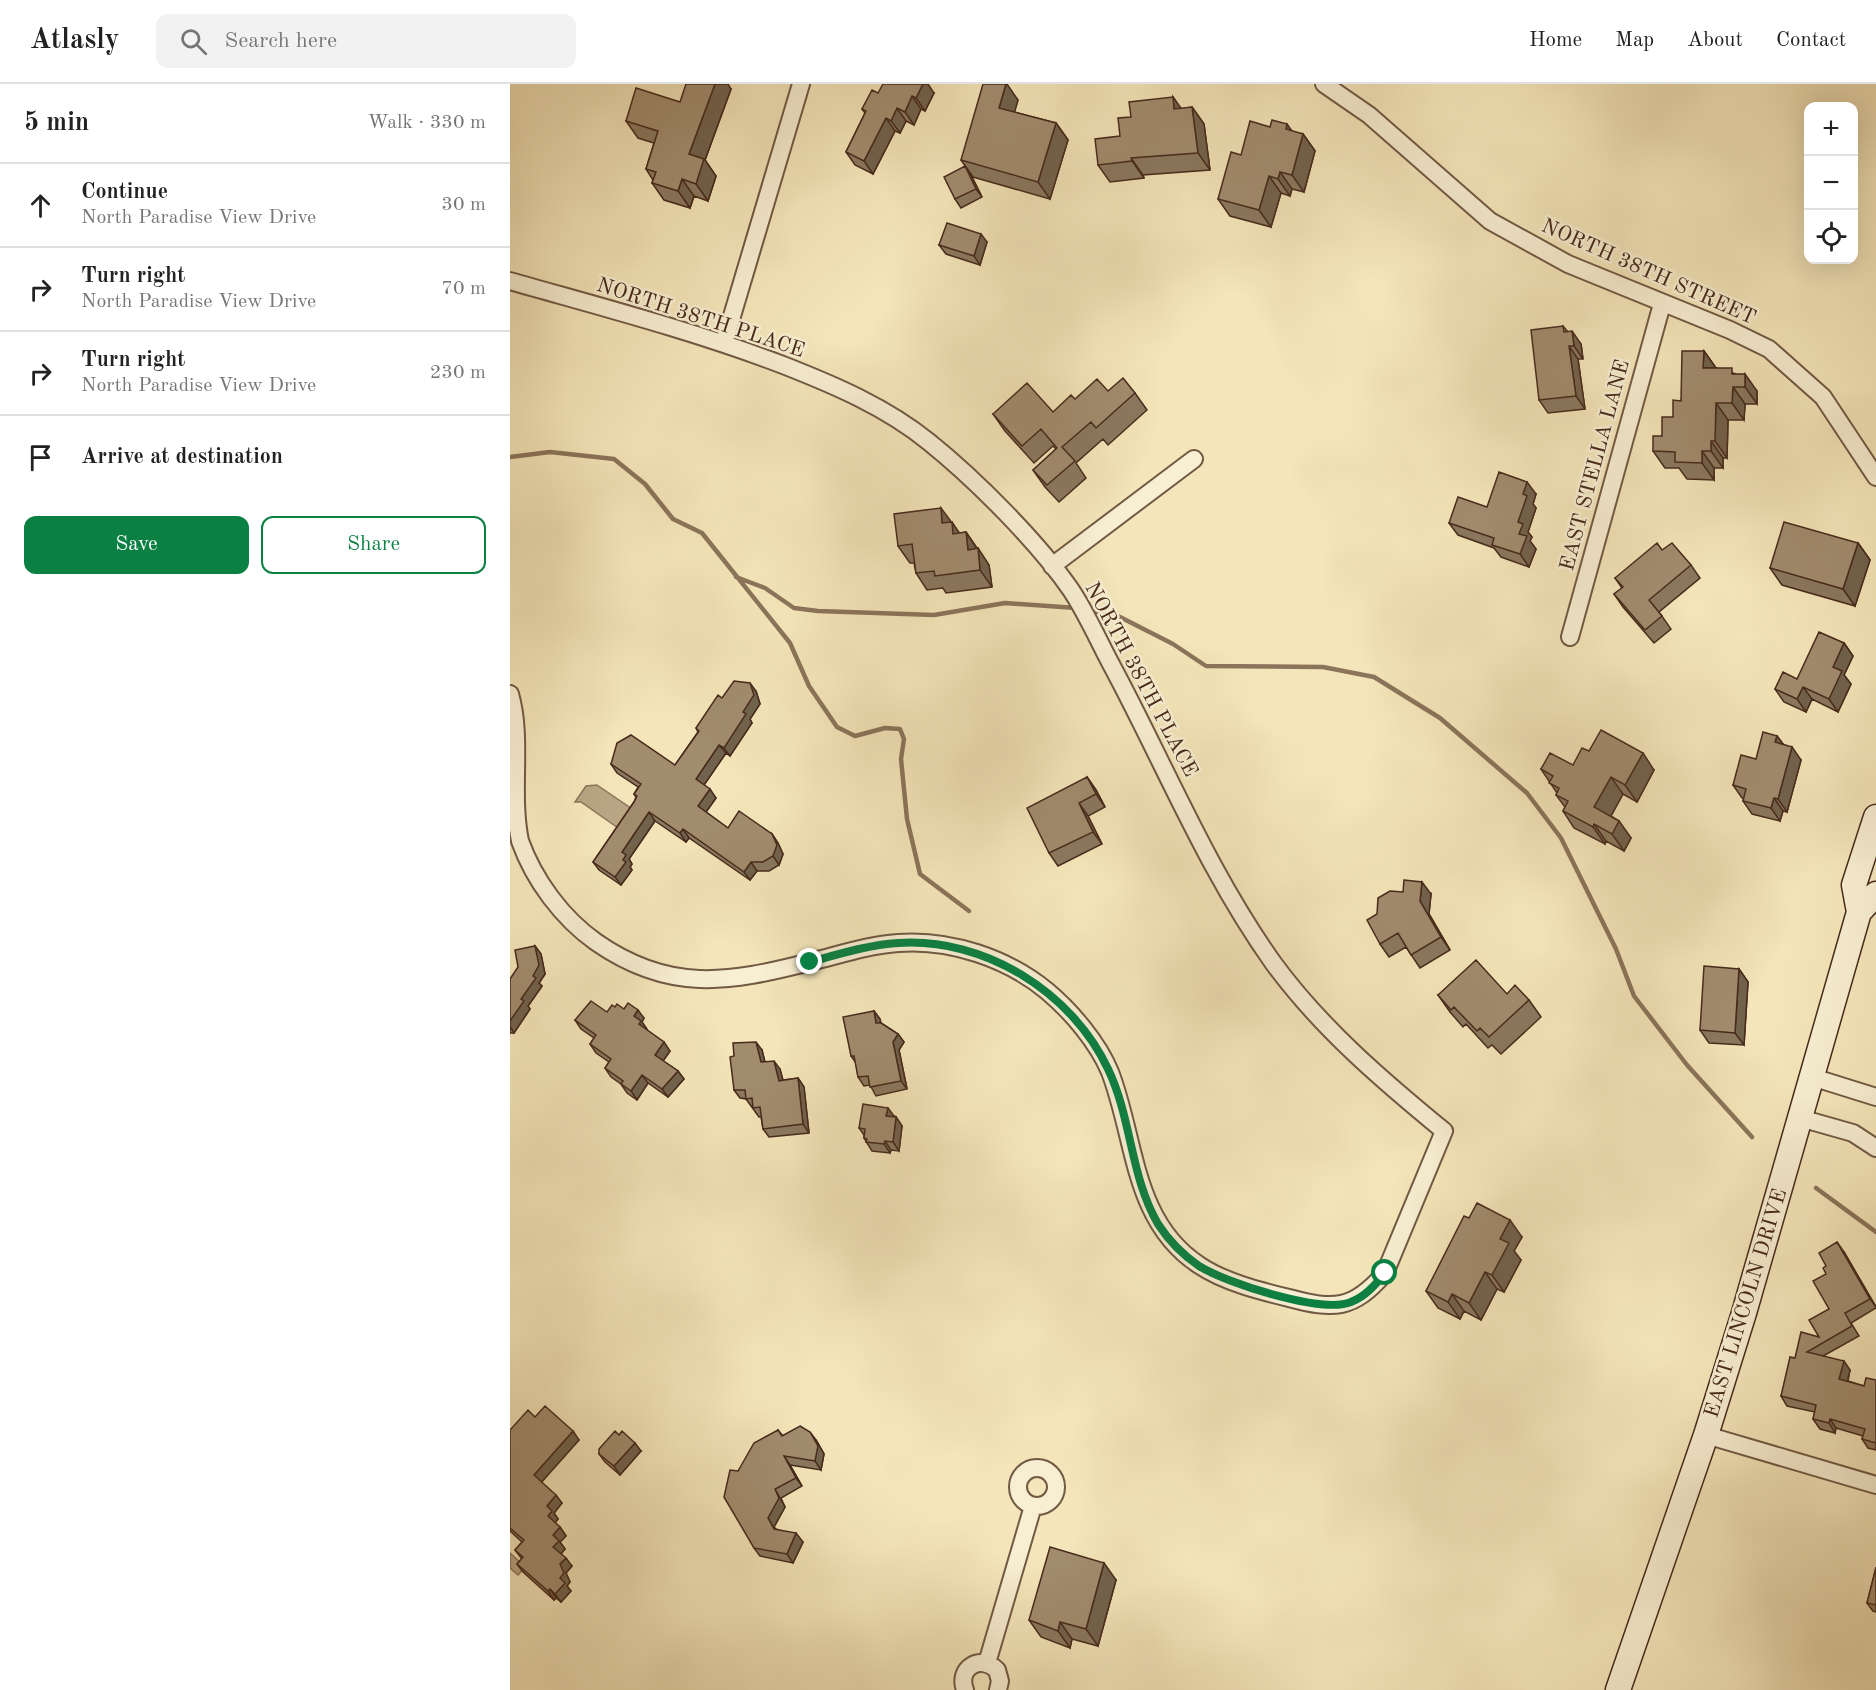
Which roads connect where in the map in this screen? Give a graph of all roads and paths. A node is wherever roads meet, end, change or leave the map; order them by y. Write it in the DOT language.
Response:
graph roads {
  1 [pos="801,84"];
  2 [pos="1324,84"];
  3 [pos="510,281"];
  4 [pos="1662,304"];
  5 [pos="724,343"];
  6 [pos="1194,459"];
  7 [pos="1876,477"];
  8 [pos="1052,566"];
  9 [pos="1570,637"];
  10 [pos="510,694"];
  11 [pos="1876,817"];
  12 [pos="1876,894"];
  13 [pos="1859,912"];
  14 [pos="1812,1077"];
  15 [pos="1876,1097"];
  16 [pos="1800,1118"];
  17 [pos="1876,1148"];
  18 [pos="1706,1435"];
  19 [pos="1876,1485"];
  20 [pos="1033,1506"];
  21 [pos="987,1663"];
  22 [pos="1002,1689"];
  23 [pos="965,1690"];
  24 [pos="1618,1690"];
  1 -- 5 [label="street"];
  2 -- 4 [label="street, NORTH 38TH STREET"];
  3 -- 5 [label="street, NORTH 38TH PLACE"];
  4 -- 7 [label="street, NORTH 38TH STREET"];
  4 -- 9 [label="street, EAST STELLA LANE"];
  5 -- 8 [label="street, NORTH 38TH PLACE"];
  6 -- 8 [label="street"];
  8 -- 10 [label="street, NORTH 38TH PLACE"];
  11 -- 13 [label="main road, EAST LINCOLN DRIVE"];
  12 -- 13 [label="main road, EAST LINCOLN DRIVE"];
  13 -- 14 [label="main road, EAST LINCOLN DRIVE"];
  14 -- 15 [label="street"];
  14 -- 16 [label="main road, EAST LINCOLN DRIVE"];
  16 -- 17 [label="street"];
  16 -- 18 [label="main road, EAST LINCOLN DRIVE"];
  18 -- 19 [label="street"];
  18 -- 24 [label="main road, EAST LINCOLN DRIVE"];
  20 -- 21 [label="street"];
  21 -- 22 [label="street"];
  21 -- 23 [label="street"];
}
